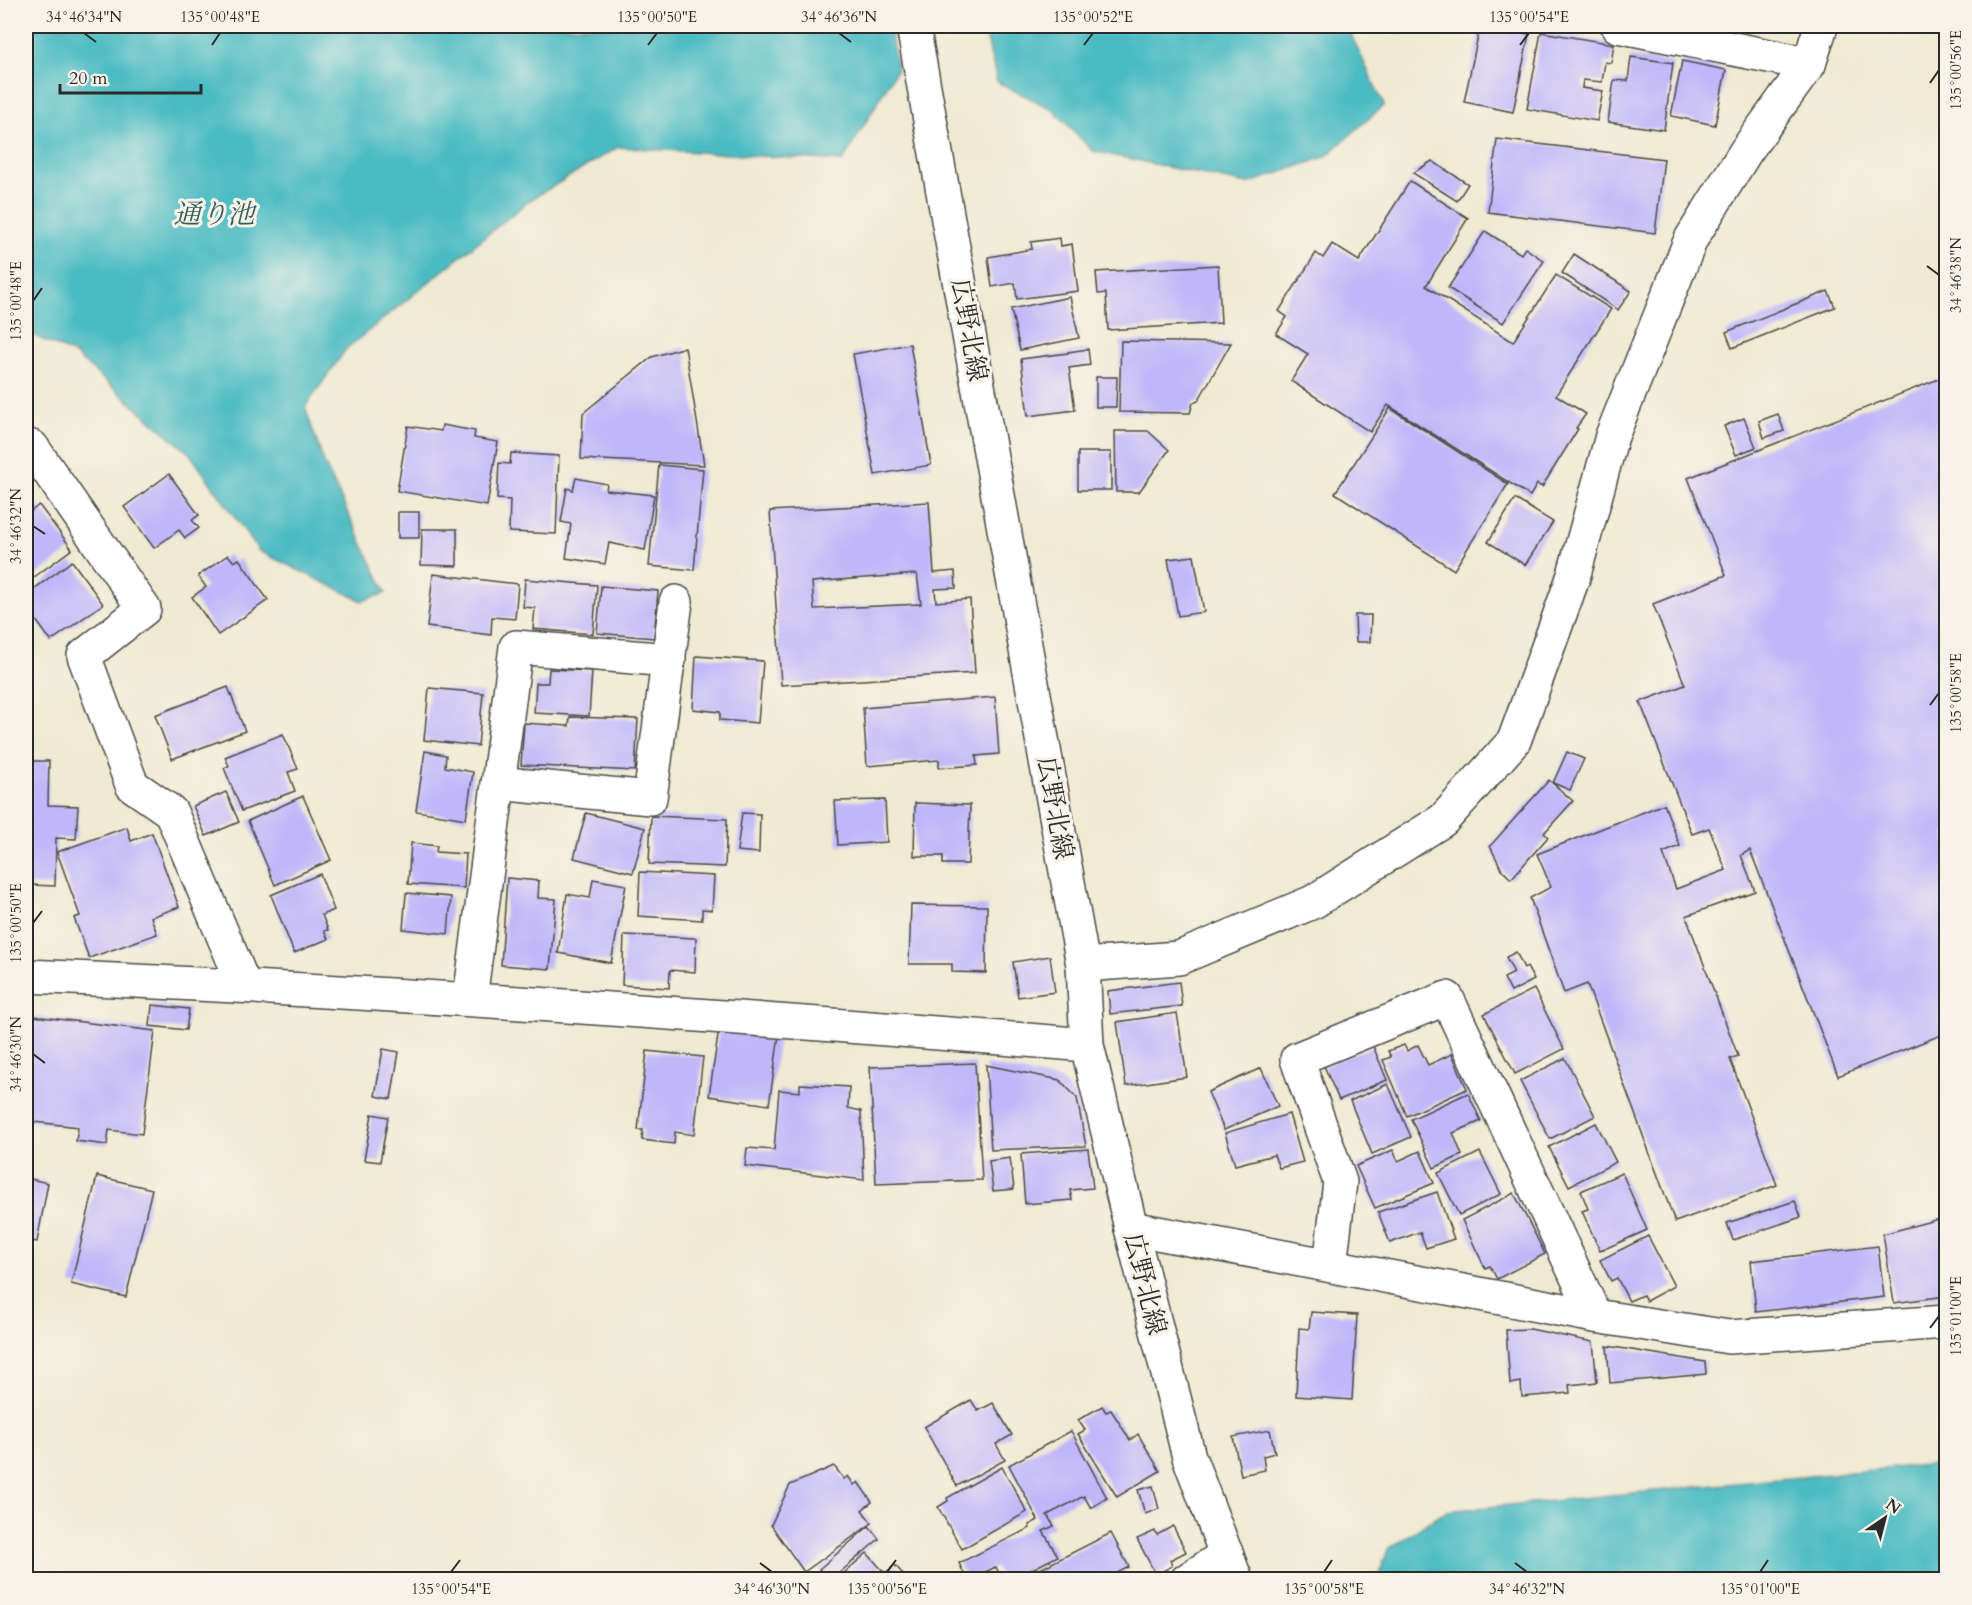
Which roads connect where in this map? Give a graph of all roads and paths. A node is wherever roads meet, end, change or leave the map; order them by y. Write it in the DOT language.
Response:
graph roads {
  1 [pos="913,26"];
  2 [pos="1617,26"];
  3 [pos="1821,26"];
  4 [pos="1809,64"];
  5 [pos="26,446"];
  6 [pos="676,602"];
  7 [pos="669,660"];
  8 [pos="498,783"];
  9 [pos="1083,965"];
  10 [pos="26,976"];
  11 [pos="244,985"];
  12 [pos="470,999"];
  13 [pos="1087,1045"];
  14 [pos="1131,1228"];
  15 [pos="1330,1265"];
  16 [pos="1595,1316"];
  17 [pos="1947,1322"];
  18 [pos="1231,1567"];
  19 [pos="1187,1580"];
  1 -- 9 [label="street, 広野北線"];
  2 -- 4 [label="street"];
  3 -- 4 [label="street"];
  4 -- 9 [label="street"];
  5 -- 11 [label="street"];
  6 -- 7 [label="street"];
  7 -- 8 [label="street"];
  7 -- 8 [label="street"];
  8 -- 12 [label="street"];
  9 -- 13 [label="street, 広野北線"];
  10 -- 11 [label="street"];
  11 -- 12 [label="street"];
  12 -- 13 [label="street"];
  13 -- 14 [label="street, 広野北線"];
  14 -- 15 [label="street"];
  14 -- 18 [label="street, 広野北線"];
  15 -- 16 [label="street"];
  15 -- 16 [label="street"];
  16 -- 17 [label="street"];
  18 -- 19 [label="street"];
}
